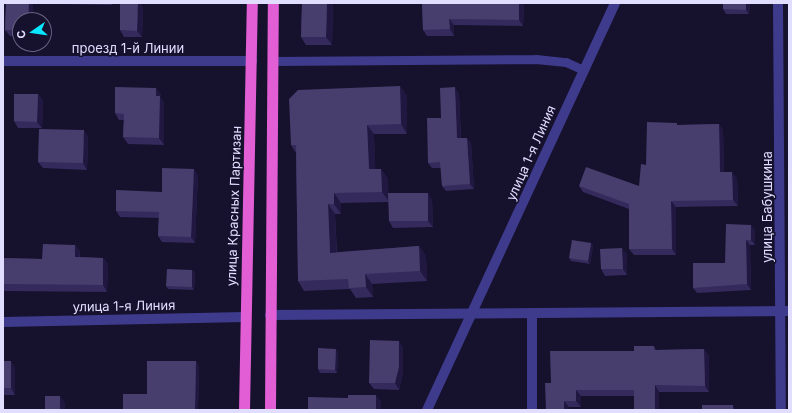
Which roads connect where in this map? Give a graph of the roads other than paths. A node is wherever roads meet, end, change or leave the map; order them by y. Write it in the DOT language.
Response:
graph roads {
  1 [pos="252,3"];
  2 [pos="273,3"];
  3 [pos="615,3"];
  4 [pos="778,3"];
  5 [pos="3,61"];
  6 [pos="252,61"];
  7 [pos="273,61"];
  8 [pos="583,70"];
  9 [pos="785,311"];
  10 [pos="471,313"];
  11 [pos="532,313"];
  12 [pos="270,315"];
  13 [pos="245,318"];
  14 [pos="3,322"];
  15 [pos="244,410"];
  16 [pos="270,410"];
  17 [pos="427,410"];
  18 [pos="532,410"];
  19 [pos="781,410"];
  1 -- 6 [label="highway, улица Красных Партизан"];
  2 -- 7 [label="highway"];
  3 -- 8 [label="street, улица 1-я Линия"];
  4 -- 9 [label="street, улица Бабушкина"];
  5 -- 6 [label="street, проезд 1-й Линии"];
  6 -- 13 [label="highway, улица Красных Партизан"];
  7 -- 8 [label="lane"];
  7 -- 12 [label="highway"];
  8 -- 10 [label="street, улица 1-я Линия"];
  9 -- 11 [label="street"];
  9 -- 19 [label="street, улица Бабушкина"];
  10 -- 11 [label="street"];
  10 -- 12 [label="street"];
  10 -- 17 [label="street, улица 1-я Линия"];
  11 -- 18 [label="street"];
  12 -- 16 [label="highway"];
  13 -- 14 [label="street, улица 1-я Линия"];
  13 -- 15 [label="highway, улица Красных Партизан"];
}
